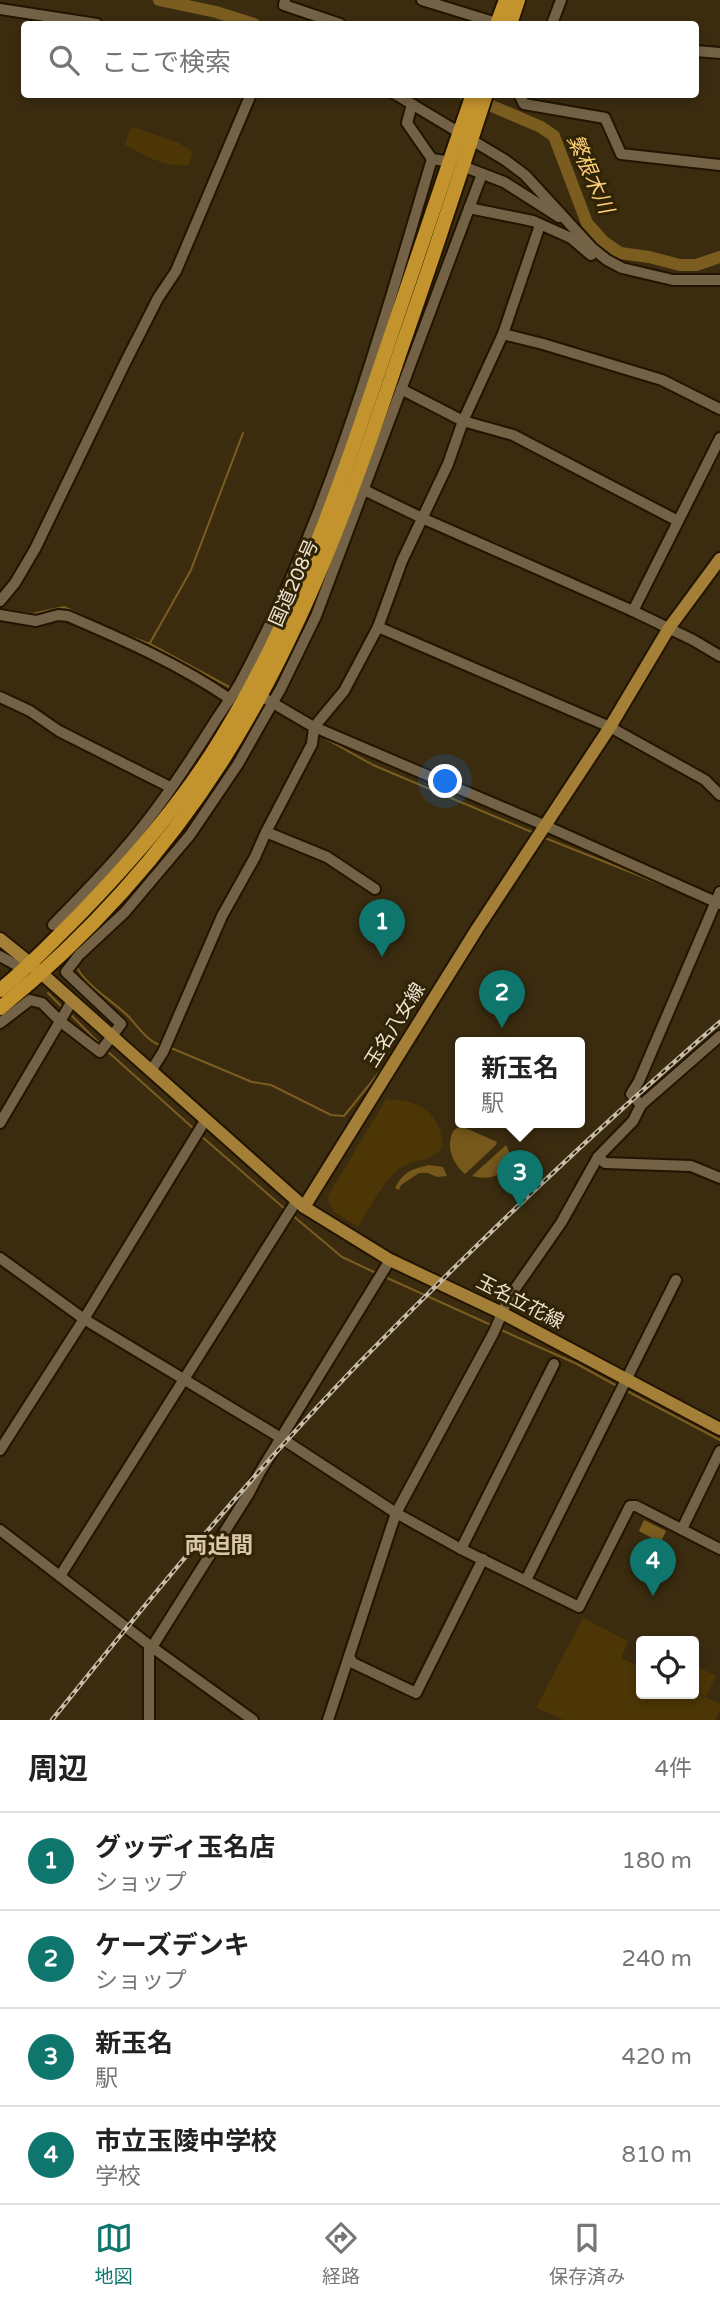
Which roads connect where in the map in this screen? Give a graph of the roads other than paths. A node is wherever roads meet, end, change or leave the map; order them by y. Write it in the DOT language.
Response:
graph roads {
  1 [pos="285,0"];
  2 [pos="422,0"];
  3 [pos="506,0"];
  4 [pos="518,0"];
  5 [pos="561,0"];
  6 [pos="0,9"];
  7 [pos="78,21"];
  8 [pos="331,21"];
  9 [pos="488,21"];
  10 [pos="495,21"];
  11 [pos="511,21"];
  12 [pos="553,21"];
  13 [pos="699,51"];
  14 [pos="720,53"];
  15 [pos="249,98"];
  16 [pos="402,98"];
  17 [pos="472,98"];
  18 [pos="484,98"];
  19 [pos="521,98"];
  20 [pos="412,104"];
  21 [pos="467,132"];
  22 [pos="432,159"];
  23 [pos="445,160"];
  24 [pos="720,164"];
  25 [pos="470,169"];
  26 [pos="482,174"];
  27 [pos="469,208"];
  28 [pos="540,225"];
  29 [pos="575,228"];
  30 [pos="622,268"];
  31 [pos="720,280"];
  32 [pos="503,334"];
  33 [pos="401,389"];
  34 [pos="720,409"];
  35 [pos="463,421"];
  36 [pos="720,438"];
  37 [pos="349,482"];
  38 [pos="422,518"];
  39 [pos="678,521"];
  40 [pos="720,559"];
  41 [pos="0,601"];
  42 [pos="633,611"];
  43 [pos="0,615"];
  44 [pos="378,627"];
  45 [pos="669,628"];
  46 [pos="720,656"];
  47 [pos="255,694"];
  48 [pos="0,697"];
  49 [pos="230,699"];
  50 [pos="314,727"];
  51 [pos="610,727"];
  52 [pos="170,787"];
  53 [pos="720,795"];
  54 [pos="546,826"];
  55 [pos="265,832"];
  56 [pos="375,889"];
  57 [pos="718,900"];
  58 [pos="53,925"];
  59 [pos="0,939"];
  60 [pos="0,956"];
  61 [pos="33,969"];
  62 [pos="0,990"];
  63 [pos="72,1001"];
  64 [pos="0,1008"];
  65 [pos="61,1022"];
  66 [pos="0,1023"];
  67 [pos="112,1036"];
  68 [pos="720,1036"];
  69 [pos="151,1071"];
  70 [pos="641,1105"];
  71 [pos="206,1119"];
  72 [pos="0,1123"];
  73 [pos="598,1157"];
  74 [pos="720,1178"];
  75 [pos="295,1208"];
  76 [pos="0,1258"];
  77 [pos="390,1261"];
  78 [pos="676,1280"];
  79 [pos="84,1319"];
  80 [pos="498,1323"];
  81 [pos="554,1364"];
  82 [pos="184,1379"];
  83 [pos="627,1380"];
  84 [pos="720,1429"];
  85 [pos="281,1438"];
  86 [pos="0,1450"];
  87 [pos="720,1451"];
  88 [pos="396,1513"];
  89 [pos="682,1529"];
  90 [pos="0,1530"];
  91 [pos="461,1549"];
  92 [pos="720,1549"];
  93 [pos="483,1559"];
  94 [pos="60,1576"];
  95 [pos="526,1580"];
  96 [pos="150,1646"];
  97 [pos="349,1657"];
  98 [pos="239,1715"];
  99 [pos="149,1720"];
  100 [pos="253,1720"];
  101 [pos="328,1720"];
  1 -- 8 [label="street"];
  2 -- 9 [label="street"];
  3 -- 10 [label="highway"];
  4 -- 11 [label="highway"];
  5 -- 12 [label="street"];
  6 -- 7 [label="street"];
  13 -- 14 [label="street"];
  15 -- 41 [label="street"];
  16 -- 20 [label="street"];
  17 -- 21 [label="highway, 国道208号"];
  18 -- 21 [label="highway, 国道208号"];
  19 -- 24 [label="street"];
  20 -- 21 [label="street"];
  20 -- 22 [label="street"];
  21 -- 29 [label="street"];
  21 -- 37 [label="highway, 国道208号"];
  22 -- 23 [label="street"];
  22 -- 37 [label="street"];
  25 -- 26 [label="street"];
  26 -- 27 [label="street"];
  26 -- 29 [label="street"];
  27 -- 28 [label="street"];
  27 -- 33 [label="street"];
  28 -- 30 [label="street"];
  28 -- 32 [label="street"];
  29 -- 30 [label="street"];
  30 -- 31 [label="street"];
  32 -- 34 [label="street"];
  32 -- 35 [label="street"];
  33 -- 35 [label="street"];
  33 -- 37 [label="street"];
  35 -- 38 [label="street"];
  35 -- 39 [label="street"];
  36 -- 39 [label="street"];
  37 -- 38 [label="street"];
  37 -- 47 [label="highway, 国道208号"];
  37 -- 47 [label="street"];
  38 -- 42 [label="street"];
  38 -- 44 [label="street"];
  39 -- 42 [label="street"];
  40 -- 45 [label="main road, 玉名八女線"];
  42 -- 45 [label="street"];
  43 -- 49 [label="street"];
  44 -- 50 [label="street"];
  44 -- 51 [label="street"];
  45 -- 46 [label="street"];
  45 -- 51 [label="main road, 玉名八女線"];
  47 -- 49 [label="street"];
  47 -- 50 [label="street"];
  47 -- 61 [label="highway, 国道208号"];
  47 -- 67 [label="street"];
  48 -- 52 [label="street"];
  49 -- 52 [label="street"];
  50 -- 54 [label="street"];
  50 -- 55 [label="street"];
  51 -- 53 [label="street"];
  51 -- 54 [label="main road, 玉名八女線"];
  52 -- 58 [label="street"];
  54 -- 57 [label="street"];
  54 -- 75 [label="main road, 玉名八女線"];
  55 -- 56 [label="street"];
  55 -- 69 [label="street"];
  57 -- 70 [label="street"];
  59 -- 61 [label="main road"];
  60 -- 61 [label="street"];
  61 -- 62 [label="highway, 国道208号"];
  61 -- 63 [label="main road"];
  61 -- 64 [label="highway, 国道208号"];
  63 -- 65 [label="street"];
  63 -- 67 [label="main road"];
  65 -- 66 [label="street"];
  65 -- 67 [label="street"];
  65 -- 72 [label="street"];
  67 -- 69 [label="main road"];
  68 -- 70 [label="street"];
  69 -- 71 [label="main road"];
  70 -- 73 [label="street"];
  71 -- 75 [label="main road"];
  71 -- 79 [label="street"];
  73 -- 74 [label="street"];
  73 -- 80 [label="street"];
  75 -- 77 [label="main road, 玉名立花線"];
  75 -- 82 [label="street"];
  76 -- 79 [label="street"];
  77 -- 80 [label="main road, 玉名立花線"];
  77 -- 85 [label="street"];
  78 -- 83 [label="street"];
  79 -- 82 [label="street"];
  79 -- 86 [label="street"];
  80 -- 83 [label="main road, 玉名立花線"];
  80 -- 88 [label="street"];
  81 -- 91 [label="street"];
  82 -- 85 [label="street"];
  82 -- 94 [label="street"];
  83 -- 84 [label="main road, 玉名立花線"];
  83 -- 95 [label="street"];
  85 -- 88 [label="street"];
  85 -- 96 [label="street"];
  87 -- 89 [label="street"];
  88 -- 91 [label="street"];
  88 -- 97 [label="street"];
  89 -- 92 [label="street"];
  89 -- 95 [label="street"];
  90 -- 94 [label="street"];
  91 -- 93 [label="street"];
  93 -- 95 [label="street"];
  93 -- 97 [label="street"];
  94 -- 96 [label="street"];
  96 -- 98 [label="street"];
  96 -- 99 [label="street"];
  97 -- 101 [label="street"];
  98 -- 100 [label="street"];
}
